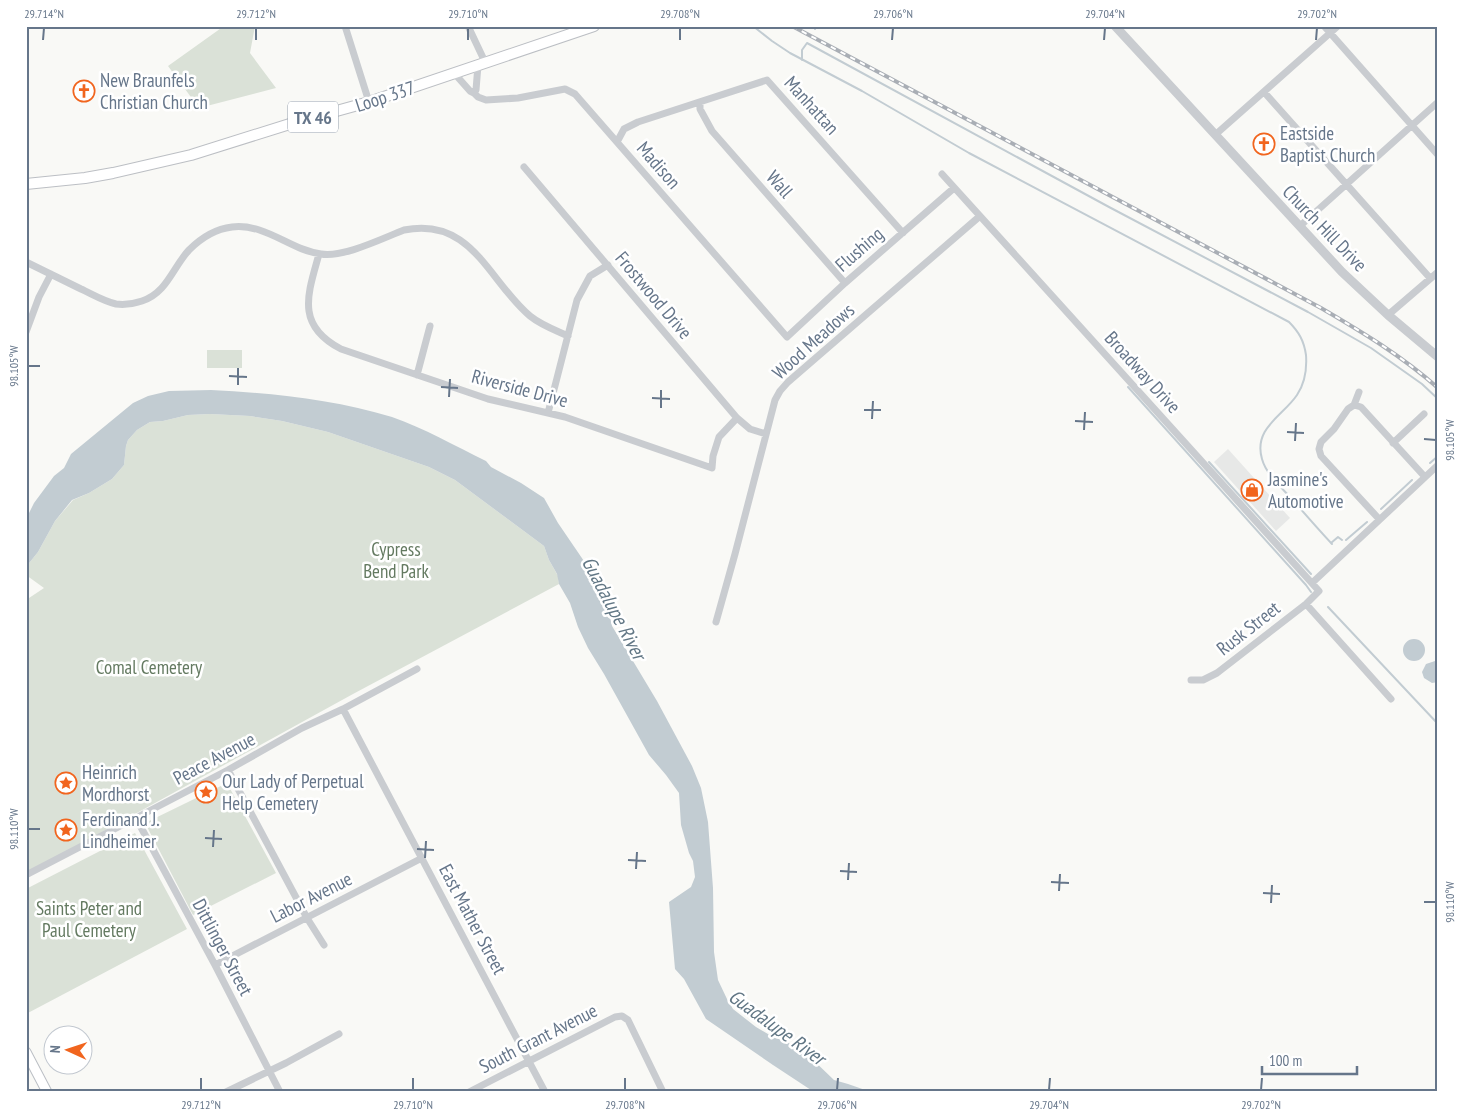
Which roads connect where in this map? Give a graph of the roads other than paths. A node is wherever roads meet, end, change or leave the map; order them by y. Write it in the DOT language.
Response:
graph roads {
  1 [pos="345,26"];
  2 [pos="594,26"];
  3 [pos="1114,26"];
  4 [pos="1324,26"];
  5 [pos="1338,26"];
  6 [pos="470,29"];
  7 [pos="1330,33"];
  8 [pos="482,64"];
  9 [pos="454,73"];
  10 [pos="1264,92"];
  11 [pos="474,93"];
  12 [pos="369,102"];
  13 [pos="700,102"];
  14 [pos="1438,102"];
  15 [pos="1412,126"];
  16 [pos="1215,135"];
  17 [pos="617,142"];
  18 [pos="1438,155"];
  19 [pos="524,167"];
  20 [pos="942,174"];
  21 [pos="26,184"];
  22 [pos="1346,184"];
  23 [pos="954,188"];
  24 [pos="980,216"];
  25 [pos="1300,226"];
  26 [pos="903,232"];
  27 [pos="319,254"];
  28 [pos="26,262"];
  29 [pos="608,266"];
  30 [pos="1438,272"];
  31 [pos="51,274"];
  32 [pos="1430,278"];
  33 [pos="845,283"];
  34 [pos="1388,314"];
  35 [pos="430,326"];
  36 [pos="26,332"];
  37 [pos="568,336"];
  38 [pos="787,337"];
  39 [pos="1438,357"];
  40 [pos="417,375"];
  41 [pos="1360,392"];
  42 [pos="1354,405"];
  43 [pos="548,413"];
  44 [pos="1424,414"];
  45 [pos="737,418"];
  46 [pos="766,434"];
  47 [pos="1394,443"];
  48 [pos="1438,465"];
  49 [pos="1425,477"];
  50 [pos="1379,519"];
  51 [pos="1312,582"];
  52 [pos="1319,591"];
  53 [pos="1306,604"];
  54 [pos="716,622"];
  55 [pos="417,669"];
  56 [pos="1191,680"];
  57 [pos="1391,699"];
  58 [pos="344,709"];
  59 [pos="228,770"];
  60 [pos="136,818"];
  61 [pos="422,858"];
  62 [pos="26,875"];
  63 [pos="307,918"];
  64 [pos="324,945"];
  65 [pos="215,965"];
  66 [pos="339,1034"];
  67 [pos="26,1052"];
  68 [pos="529,1061"];
  69 [pos="269,1071"];
  70 [pos="47,1092"];
  71 [pos="226,1092"];
  72 [pos="280,1092"];
  73 [pos="470,1092"];
  74 [pos="545,1092"];
  75 [pos="663,1092"];
  1 -- 12 [label="street"];
  2 -- 8 [label="main road, Loop 337 / TX 46"];
  3 -- 16 [label="street, Church Hill Drive"];
  4 -- 7 [label="street"];
  5 -- 7 [label="street"];
  6 -- 8 [label="street"];
  7 -- 10 [label="street"];
  7 -- 15 [label="street"];
  8 -- 9 [label="main road, Loop 337 / TX 46"];
  8 -- 11 [label="street"];
  9 -- 11 [label="street, Madison"];
  9 -- 12 [label="main road, Loop 337 / TX 46"];
  10 -- 16 [label="street"];
  10 -- 22 [label="street"];
  11 -- 17 [label="street, Madison"];
  12 -- 21 [label="main road, Loop 337 / TX 46"];
  13 -- 17 [label="street, Manhattan"];
  13 -- 26 [label="street, Manhattan"];
  13 -- 33 [label="street, Wall"];
  14 -- 15 [label="street"];
  15 -- 18 [label="street"];
  15 -- 22 [label="street"];
  16 -- 25 [label="street, Church Hill Drive"];
  17 -- 38 [label="street, Madison"];
  19 -- 29 [label="street, Frostwood Drive"];
  20 -- 23 [label="street, Broadway Drive"];
  22 -- 25 [label="street"];
  22 -- 32 [label="street"];
  23 -- 24 [label="street, Broadway Drive"];
  23 -- 26 [label="street, Flushing"];
  24 -- 46 [label="street, Wood Meadows"];
  24 -- 51 [label="street, Broadway Drive"];
  25 -- 34 [label="street, Church Hill Drive"];
  26 -- 33 [label="street, Flushing"];
  27 -- 31 [label="street"];
  27 -- 37 [label="street"];
  27 -- 40 [label="street, Riverside Drive"];
  28 -- 31 [label="street"];
  29 -- 37 [label="street"];
  29 -- 45 [label="street, Frostwood Drive"];
  30 -- 32 [label="street"];
  31 -- 36 [label="street"];
  32 -- 34 [label="street"];
  33 -- 38 [label="street, Flushing"];
  34 -- 39 [label="street, Church Hill Drive"];
  35 -- 40 [label="street"];
  37 -- 43 [label="street"];
  40 -- 43 [label="street, Riverside Drive"];
  41 -- 42 [label="street"];
  42 -- 47 [label="street"];
  42 -- 50 [label="street"];
  43 -- 45 [label="street, Riverside Drive"];
  44 -- 47 [label="street"];
  45 -- 46 [label="street, Frostwood Drive"];
  46 -- 54 [label="street, Wood Meadows"];
  47 -- 49 [label="street"];
  48 -- 49 [label="street"];
  49 -- 50 [label="street"];
  50 -- 51 [label="street"];
  51 -- 52 [label="street, Broadway Drive"];
  52 -- 53 [label="street, Rusk Street"];
  53 -- 56 [label="street, Rusk Street"];
  53 -- 57 [label="street"];
  55 -- 58 [label="street, Peace Avenue"];
  58 -- 59 [label="street, Peace Avenue"];
  58 -- 61 [label="street, East Mather Street"];
  59 -- 60 [label="street, Peace Avenue"];
  59 -- 63 [label="street"];
  60 -- 62 [label="street, Peace Avenue"];
  60 -- 65 [label="street, Dittlinger Street"];
  61 -- 63 [label="street, Labor Avenue"];
  61 -- 68 [label="street, East Mather Street"];
  63 -- 64 [label="street"];
  63 -- 65 [label="street, Labor Avenue"];
  65 -- 69 [label="street, Dittlinger Street"];
  66 -- 69 [label="street"];
  67 -- 70 [label="main road"];
  68 -- 73 [label="street, South Grant Avenue"];
  68 -- 74 [label="street, East Mather Street"];
  68 -- 75 [label="street, South Grant Avenue"];
  69 -- 71 [label="street"];
  69 -- 72 [label="street, Dittlinger Street"];
}
